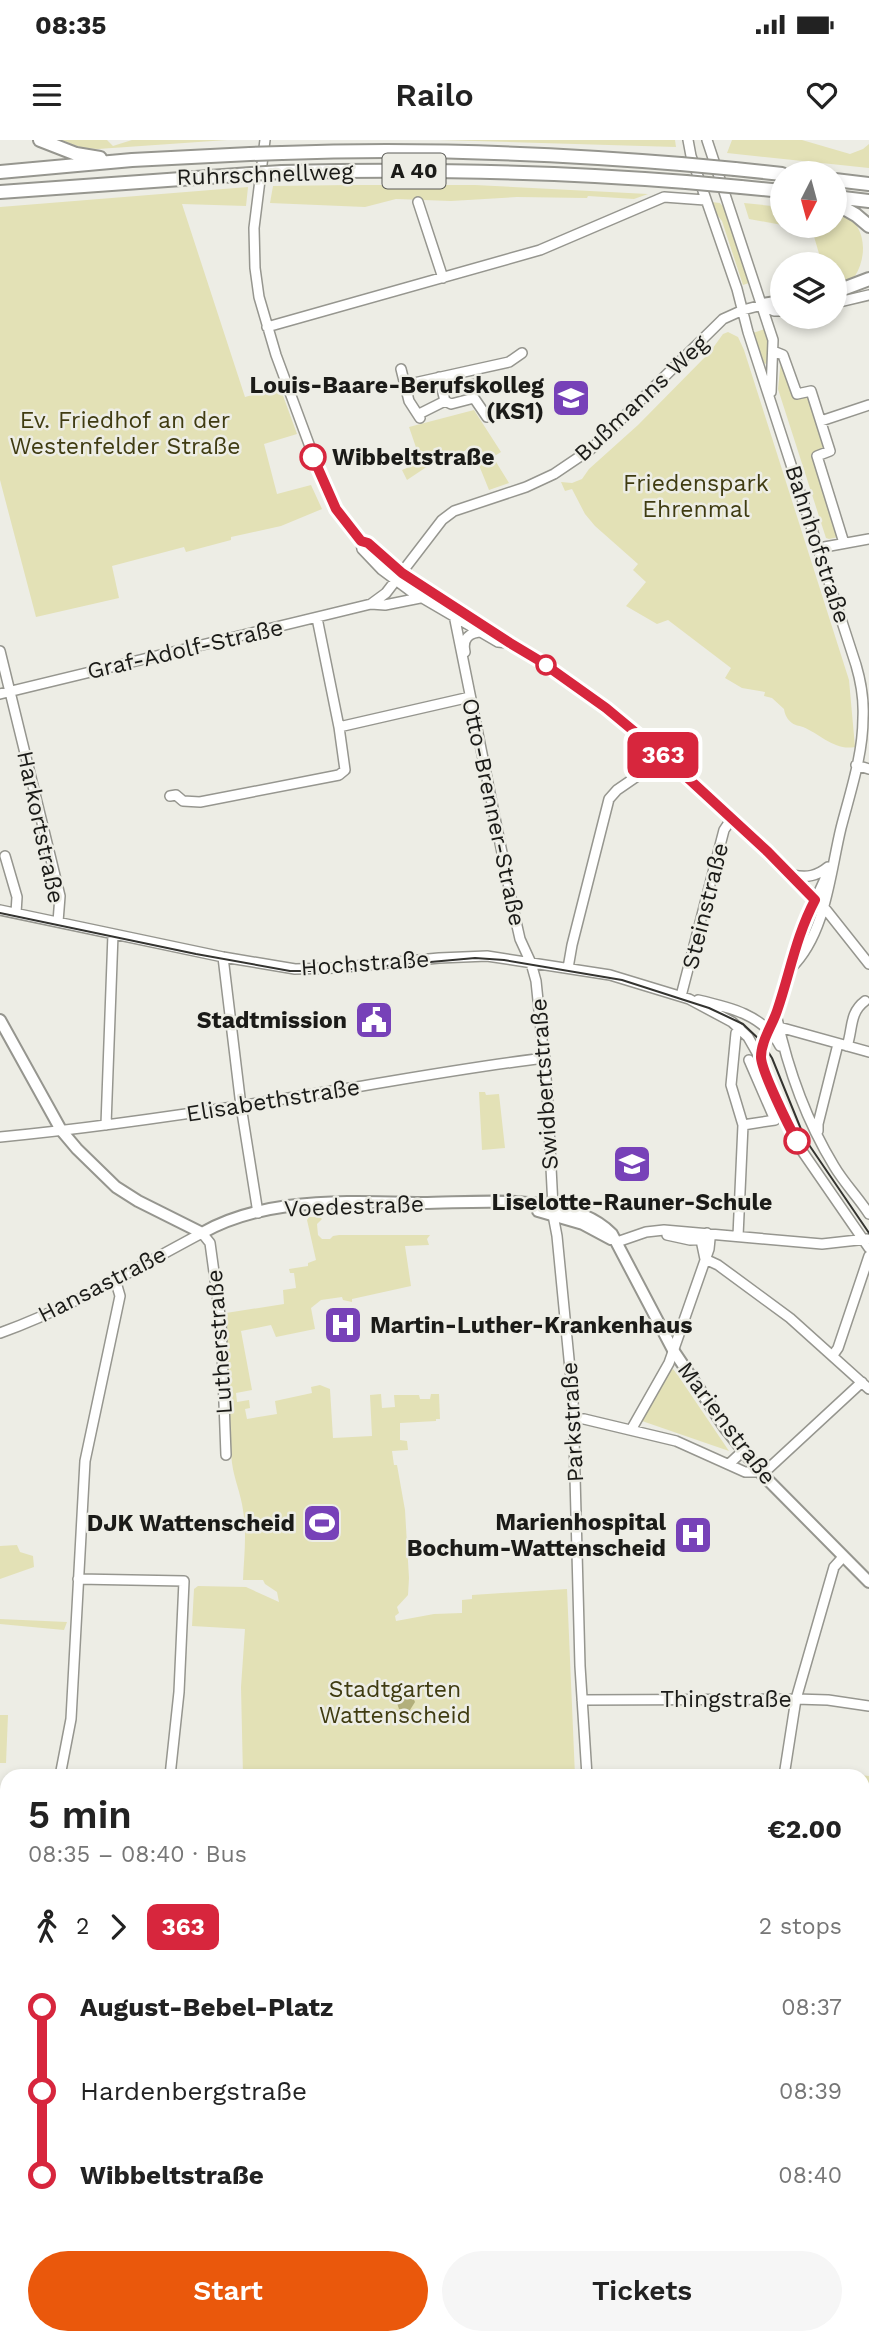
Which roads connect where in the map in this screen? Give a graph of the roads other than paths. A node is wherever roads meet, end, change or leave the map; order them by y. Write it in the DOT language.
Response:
graph roads {
  1 [pos="40,140"];
  2 [pos="265,140"];
  3 [pos="688,140"];
  4 [pos="707,140"];
  5 [pos="132,160"];
  6 [pos="0,173"];
  7 [pos="770,173"];
  8 [pos="847,181"];
  9 [pos="869,183"];
  10 [pos="770,190"];
  11 [pos="0,192"];
  12 [pos="847,198"];
  13 [pos="705,200"];
  14 [pos="869,201"];
  15 [pos="418,202"];
  16 [pos="847,210"];
  17 [pos="869,226"];
  18 [pos="869,270"];
  19 [pos="443,278"];
  20 [pos="864,281"];
  21 [pos="847,287"];
  22 [pos="869,295"];
  23 [pos="847,300"];
  24 [pos="770,304"];
  25 [pos="762,305"];
  26 [pos="770,309"];
  27 [pos="743,310"];
  28 [pos="267,327"];
  29 [pos="774,351"];
  30 [pos="522,354"];
  31 [pos="401,369"];
  32 [pos="439,377"];
  33 [pos="405,385"];
  34 [pos="445,401"];
  35 [pos="772,401"];
  36 [pos="869,405"];
  37 [pos="487,417"];
  38 [pos="821,421"];
  39 [pos="869,539"];
  40 [pos="844,543"];
  41 [pos="819,548"];
  42 [pos="399,576"];
  43 [pos="422,598"];
  44 [pos="371,604"];
  45 [pos="452,609"];
  46 [pos="317,618"];
  47 [pos="482,632"];
  48 [pos="510,643"];
  49 [pos="0,651"];
  50 [pos="463,661"];
  51 [pos="10,691"];
  52 [pos="0,694"];
  53 [pos="470,697"];
  54 [pos="339,727"];
  55 [pos="665,757"];
  56 [pos="856,765"];
  57 [pos="869,769"];
  58 [pos="170,796"];
  59 [pos="732,818"];
  60 [pos="835,852"];
  61 [pos="5,856"];
  62 [pos="831,865"];
  63 [pos="791,874"];
  64 [pos="815,900"];
  65 [pos="824,908"];
  66 [pos="0,910"];
  67 [pos="16,913"];
  68 [pos="58,922"];
  69 [pos="113,934"];
  70 [pos="223,957"];
  71 [pos="530,961"];
  72 [pos="869,964"];
  73 [pos="568,968"];
  74 [pos="791,968"];
  75 [pos="685,997"];
  76 [pos="867,999"];
  77 [pos="776,1014"];
  78 [pos="0,1020"];
  79 [pos="779,1027"];
  80 [pos="740,1029"];
  81 [pos="768,1030"];
  82 [pos="13,1041"];
  83 [pos="0,1042"];
  84 [pos="843,1045"];
  85 [pos="784,1050"];
  86 [pos="869,1052"];
  87 [pos="545,1058"];
  88 [pos="760,1058"];
  89 [pos="733,1059"];
  90 [pos="748,1060"];
  91 [pos="241,1106"];
  92 [pos="106,1125"];
  93 [pos="743,1125"];
  94 [pos="61,1130"];
  95 [pos="0,1137"];
  96 [pos="819,1140"];
  97 [pos="552,1211"];
  98 [pos="258,1213"];
  99 [pos="869,1214"];
  100 [pos="571,1221"];
  101 [pos="202,1233"];
  102 [pos="557,1236"];
  103 [pos="734,1236"];
  104 [pos="706,1237"];
  105 [pos="866,1239"];
  106 [pos="617,1242"];
  107 [pos="869,1248"];
  108 [pos="869,1256"];
  109 [pos="705,1259"];
  110 [pos="115,1279"];
  111 [pos="0,1333"];
  112 [pos="673,1350"];
  113 [pos="833,1354"];
  114 [pos="865,1386"];
  115 [pos="574,1419"];
  116 [pos="631,1430"];
  117 [pos="743,1451"];
  118 [pos="226,1455"];
  119 [pos="729,1464"];
  120 [pos="760,1472"];
  121 [pos="843,1558"];
  122 [pos="78,1579"];
  123 [pos="869,1582"];
  124 [pos="796,1699"];
  125 [pos="582,1700"];
  126 [pos="869,1706"];
  127 [pos="61,1769"];
  128 [pos="171,1769"];
  129 [pos="587,1769"];
  130 [pos="785,1769"];
  1 -- 5 [label="highway"];
  2 -- 28 [label="street"];
  3 -- 13 [label="street, Bahnhofstraße"];
  4 -- 25 [label="street, Bahnhofstraße"];
  5 -- 6 [label="highway, Ruhrschnellweg / A 40"];
  5 -- 7 [label="highway, Ruhrschnellweg / A 40, bridge"];
  8 -- 9 [label="highway"];
  10 -- 11 [label="highway, Ruhrschnellweg / A 40, bridge"];
  12 -- 14 [label="highway"];
  13 -- 19 [label="street"];
  13 -- 27 [label="street, Bahnhofstraße"];
  15 -- 19 [label="street"];
  16 -- 17 [label="highway"];
  18 -- 20 [label="highway"];
  19 -- 28 [label="street"];
  20 -- 21 [label="highway"];
  22 -- 23 [label="street"];
  24 -- 25 [label="highway"];
  25 -- 26 [label="street"];
  25 -- 27 [label="street"];
  25 -- 29 [label="street, Bahnhofstraße"];
  27 -- 35 [label="street, Bahnhofstraße"];
  27 -- 42 [label="street, Bußmanns Weg"];
  28 -- 42 [label="street"];
  29 -- 35 [label="street, Bahnhofstraße"];
  29 -- 38 [label="street, Bahnhofstraße"];
  30 -- 32 [label="street"];
  31 -- 33 [label="street"];
  32 -- 33 [label="street"];
  32 -- 34 [label="street"];
  33 -- 34 [label="street"];
  34 -- 37 [label="street"];
  35 -- 41 [label="street, Bahnhofstraße"];
  36 -- 38 [label="street"];
  38 -- 40 [label="street, Bahnhofstraße"];
  39 -- 40 [label="street"];
  40 -- 41 [label="street"];
  41 -- 56 [label="street, Bahnhofstraße"];
  42 -- 43 [label="street"];
  42 -- 44 [label="street, Graf-Adolf-Straße"];
  42 -- 45 [label="street"];
  43 -- 44 [label="street, Graf-Adolf-Straße"];
  43 -- 45 [label="street"];
  44 -- 46 [label="street, Graf-Adolf-Straße"];
  45 -- 47 [label="street"];
  45 -- 48 [label="street"];
  45 -- 50 [label="street, Otto-Brenner-Straße"];
  46 -- 51 [label="street, Graf-Adolf-Straße"];
  46 -- 54 [label="street"];
  47 -- 48 [label="street"];
  47 -- 50 [label="street"];
  48 -- 55 [label="street"];
  49 -- 51 [label="street, Harkortstraße"];
  50 -- 53 [label="street, Otto-Brenner-Straße"];
  51 -- 52 [label="street, Graf-Adolf-Straße"];
  51 -- 68 [label="street, Harkortstraße"];
  53 -- 54 [label="street"];
  53 -- 71 [label="street, Otto-Brenner-Straße"];
  54 -- 58 [label="street"];
  55 -- 59 [label="street"];
  55 -- 73 [label="street"];
  56 -- 57 [label="street"];
  56 -- 60 [label="street, Bahnhofstraße"];
  59 -- 63 [label="street"];
  59 -- 75 [label="street, Steinstraße"];
  60 -- 62 [label="street, Bahnhofstraße"];
  60 -- 65 [label="street, Bahnhofstraße"];
  61 -- 67 [label="street"];
  62 -- 63 [label="street"];
  62 -- 64 [label="street, Bahnhofstraße"];
  63 -- 64 [label="street"];
  64 -- 65 [label="street"];
  64 -- 74 [label="street, Bahnhofstraße"];
  65 -- 72 [label="street"];
  65 -- 74 [label="street, Bahnhofstraße"];
  66 -- 67 [label="street, Hochstraße"];
  67 -- 68 [label="street, Hochstraße"];
  68 -- 69 [label="street, Hochstraße"];
  69 -- 70 [label="street, Hochstraße"];
  69 -- 92 [label="street"];
  70 -- 71 [label="street, Hochstraße"];
  70 -- 91 [label="street"];
  71 -- 73 [label="street, Hochstraße"];
  71 -- 87 [label="street, Swidbertstraße"];
  73 -- 75 [label="street, Hochstraße"];
  74 -- 77 [label="street, Bahnhofstraße"];
  75 -- 80 [label="street, Hochstraße"];
  75 -- 81 [label="street, Hochstraße"];
  76 -- 84 [label="street"];
  77 -- 79 [label="street"];
  77 -- 81 [label="street, Bahnhofstraße"];
  78 -- 82 [label="main road"];
  79 -- 84 [label="street"];
  79 -- 85 [label="street"];
  80 -- 88 [label="street, Hochstraße"];
  80 -- 89 [label="street"];
  81 -- 85 [label="street, Hochstraße"];
  81 -- 88 [label="street, Bahnhofstraße"];
  82 -- 83 [label="street"];
  82 -- 94 [label="main road"];
  84 -- 86 [label="street"];
  84 -- 96 [label="street"];
  85 -- 96 [label="street"];
  87 -- 91 [label="street, Elisabethstraße"];
  87 -- 97 [label="street, Swidbertstraße"];
  88 -- 90 [label="street"];
  88 -- 105 [label="street, Hochstraße"];
  89 -- 90 [label="street"];
  89 -- 93 [label="street"];
  90 -- 93 [label="street"];
  91 -- 92 [label="street, Elisabethstraße"];
  91 -- 98 [label="street"];
  92 -- 94 [label="street, Elisabethstraße"];
  93 -- 103 [label="street"];
  94 -- 95 [label="street, Elisabethstraße"];
  94 -- 101 [label="main road"];
  96 -- 99 [label="street"];
  97 -- 98 [label="main road, Voedestraße"];
  97 -- 100 [label="main road, Voedestraße"];
  97 -- 102 [label="street, Parkstraße"];
  97 -- 106 [label="main road, Voedestraße"];
  98 -- 101 [label="main road, Voedestraße"];
  100 -- 102 [label="street"];
  100 -- 106 [label="main road, Voedestraße"];
  101 -- 110 [label="street, Hansastraße"];
  101 -- 118 [label="street, Lutherstraße"];
  102 -- 115 [label="street, Parkstraße"];
  103 -- 104 [label="street"];
  103 -- 105 [label="street"];
  104 -- 106 [label="street"];
  104 -- 109 [label="street"];
  105 -- 107 [label="street, Hochstraße"];
  106 -- 112 [label="main road, Marienstraße"];
  108 -- 113 [label="street"];
  109 -- 112 [label="street"];
  109 -- 113 [label="street"];
  110 -- 111 [label="street, Hansastraße"];
  110 -- 122 [label="street"];
  112 -- 116 [label="street"];
  112 -- 117 [label="main road, Marienstraße"];
  113 -- 114 [label="street"];
  114 -- 120 [label="street"];
  115 -- 116 [label="street"];
  115 -- 125 [label="street, Parkstraße"];
  116 -- 119 [label="street"];
  117 -- 119 [label="street"];
  117 -- 120 [label="main road, Marienstraße"];
  119 -- 120 [label="street"];
  120 -- 121 [label="main road, Marienstraße"];
  121 -- 123 [label="main road, Marienstraße"];
  121 -- 124 [label="street"];
  122 -- 127 [label="street"];
  122 -- 128 [label="street"];
  124 -- 125 [label="street, Thingstraße"];
  124 -- 126 [label="street, Thingstraße"];
  124 -- 130 [label="street"];
  125 -- 129 [label="street, Parkstraße"];
}
